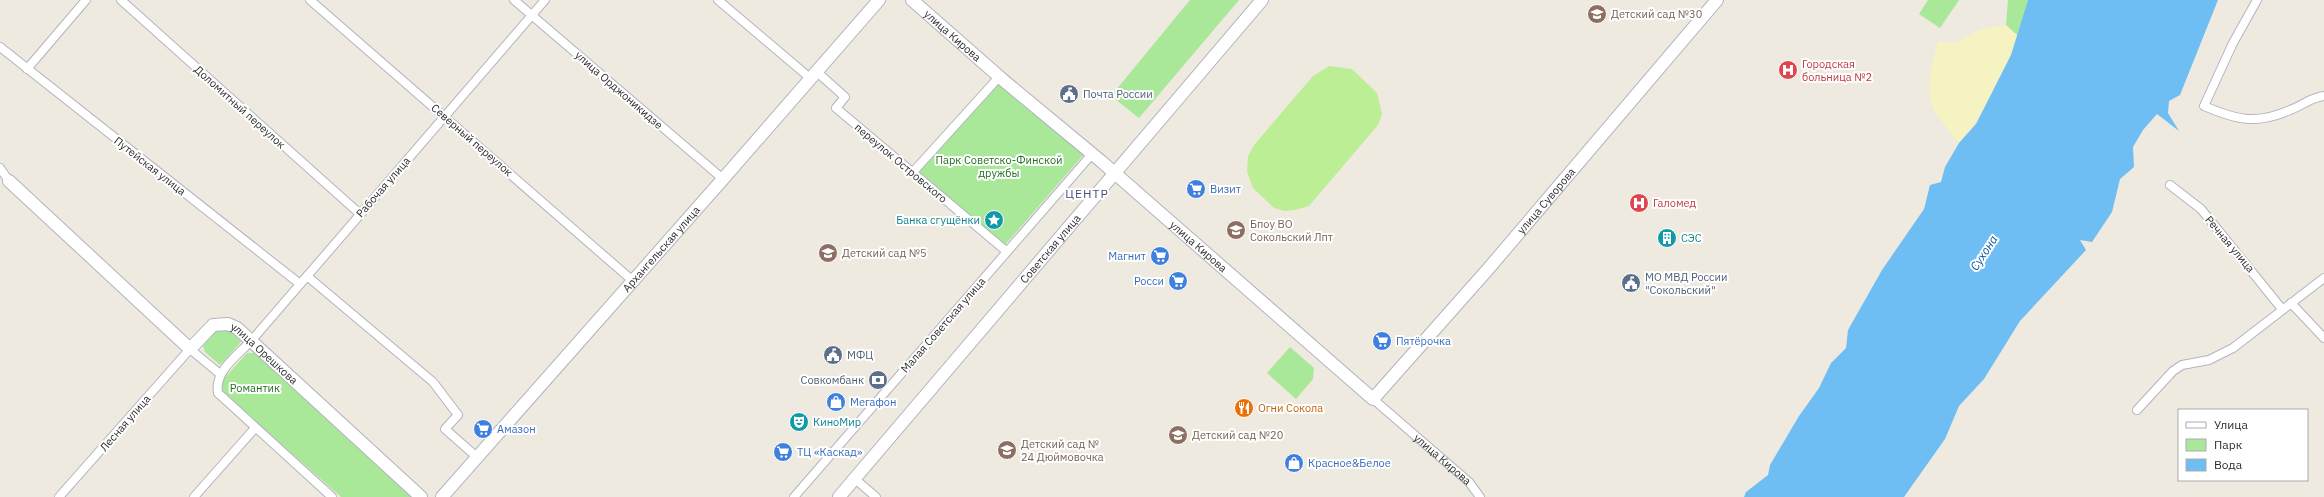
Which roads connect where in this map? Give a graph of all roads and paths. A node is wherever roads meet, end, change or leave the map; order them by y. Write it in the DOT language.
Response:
graph roads {
  1 [pos="86,0"];
  2 [pos="121,0"];
  3 [pos="310,0"];
  4 [pos="514,0"];
  5 [pos="545,0"];
  6 [pos="718,0"];
  7 [pos="879,0"];
  8 [pos="912,0"];
  9 [pos="1262,0"];
  10 [pos="1717,0"];
  11 [pos="2256,0"];
  12 [pos="532,15"];
  13 [pos="0,47"];
  14 [pos="27,69"];
  15 [pos="813,75"];
  16 [pos="999,77"];
  17 [pos="2324,96"];
  18 [pos="444,117"];
  19 [pos="1092,154"];
  20 [pos="0,168"];
  21 [pos="913,172"];
  22 [pos="1116,174"];
  23 [pos="4,177"];
  24 [pos="724,179"];
  25 [pos="2170,185"];
  26 [pos="360,214"];
  27 [pos="1006,251"];
  28 [pos="307,276"];
  29 [pos="2324,278"];
  30 [pos="634,281"];
  31 [pos="300,284"];
  32 [pos="2291,303"];
  33 [pos="2282,309"];
  34 [pos="2324,338"];
  35 [pos="252,340"];
  36 [pos="190,349"];
  37 [pos="220,374"];
  38 [pos="1373,400"];
  39 [pos="2137,410"];
  40 [pos="255,428"];
  41 [pos="478,458"];
  42 [pos="855,479"];
  43 [pos="59,497"];
  44 [pos="194,497"];
  45 [pos="331,497"];
  46 [pos="421,497"];
  47 [pos="442,497"];
  48 [pos="794,497"];
  49 [pos="839,497"];
  50 [pos="876,497"];
  51 [pos="1480,497"];
  1 -- 14 [label="street"];
  2 -- 26 [label="street, Доломитный переулок"];
  3 -- 18 [label="street, Северный переулок"];
  4 -- 12 [label="street, улица Орджоникидзе"];
  5 -- 12 [label="street, Рабочая улица"];
  6 -- 15 [label="street, переулок Островского"];
  7 -- 15 [label="street, Архангельская улица"];
  8 -- 16 [label="street, улица Кирова"];
  9 -- 22 [label="street, Советская улица"];
  10 -- 38 [label="street, улица Суворова"];
  11 -- 17 [label="street"];
  12 -- 18 [label="street, Рабочая улица"];
  12 -- 24 [label="street, улица Орджоникидзе"];
  13 -- 14 [label="street, Путейская улица"];
  14 -- 31 [label="street, Путейская улица"];
  15 -- 21 [label="street, переулок Островского"];
  15 -- 24 [label="street, Архангельская улица"];
  16 -- 19 [label="street, улица Кирова"];
  16 -- 21 [label="street"];
  18 -- 26 [label="street, Рабочая улица"];
  18 -- 30 [label="street, Северный переулок"];
  19 -- 22 [label="street, улица Кирова"];
  19 -- 27 [label="street, Малая Советская улица"];
  20 -- 23 [label="street"];
  21 -- 27 [label="street, переулок Островского"];
  22 -- 38 [label="street, улица Кирова"];
  22 -- 42 [label="street, Советская улица"];
  23 -- 36 [label="street"];
  24 -- 30 [label="street, Архангельская улица"];
  25 -- 33 [label="street, Речная улица"];
  26 -- 28 [label="street, Рабочая улица"];
  27 -- 48 [label="street, Малая Советская улица"];
  28 -- 31 [label="street, Рабочая улица"];
  28 -- 41 [label="street"];
  29 -- 32 [label="street"];
  30 -- 41 [label="street, Архангельская улица"];
  31 -- 35 [label="street, Рабочая улица"];
  32 -- 33 [label="street"];
  32 -- 34 [label="street"];
  33 -- 39 [label="street"];
  35 -- 36 [label="street, улица Орешкова"];
  35 -- 37 [label="street, Рабочая улица"];
  35 -- 46 [label="street, улица Орешкова"];
  36 -- 37 [label="street"];
  36 -- 43 [label="street, Лесная улица"];
  37 -- 40 [label="street"];
  38 -- 51 [label="street, улица Кирова"];
  40 -- 44 [label="street"];
  40 -- 45 [label="street"];
  41 -- 47 [label="street, Архангельская улица"];
  42 -- 49 [label="street, Советская улица"];
  42 -- 50 [label="street"];
}
